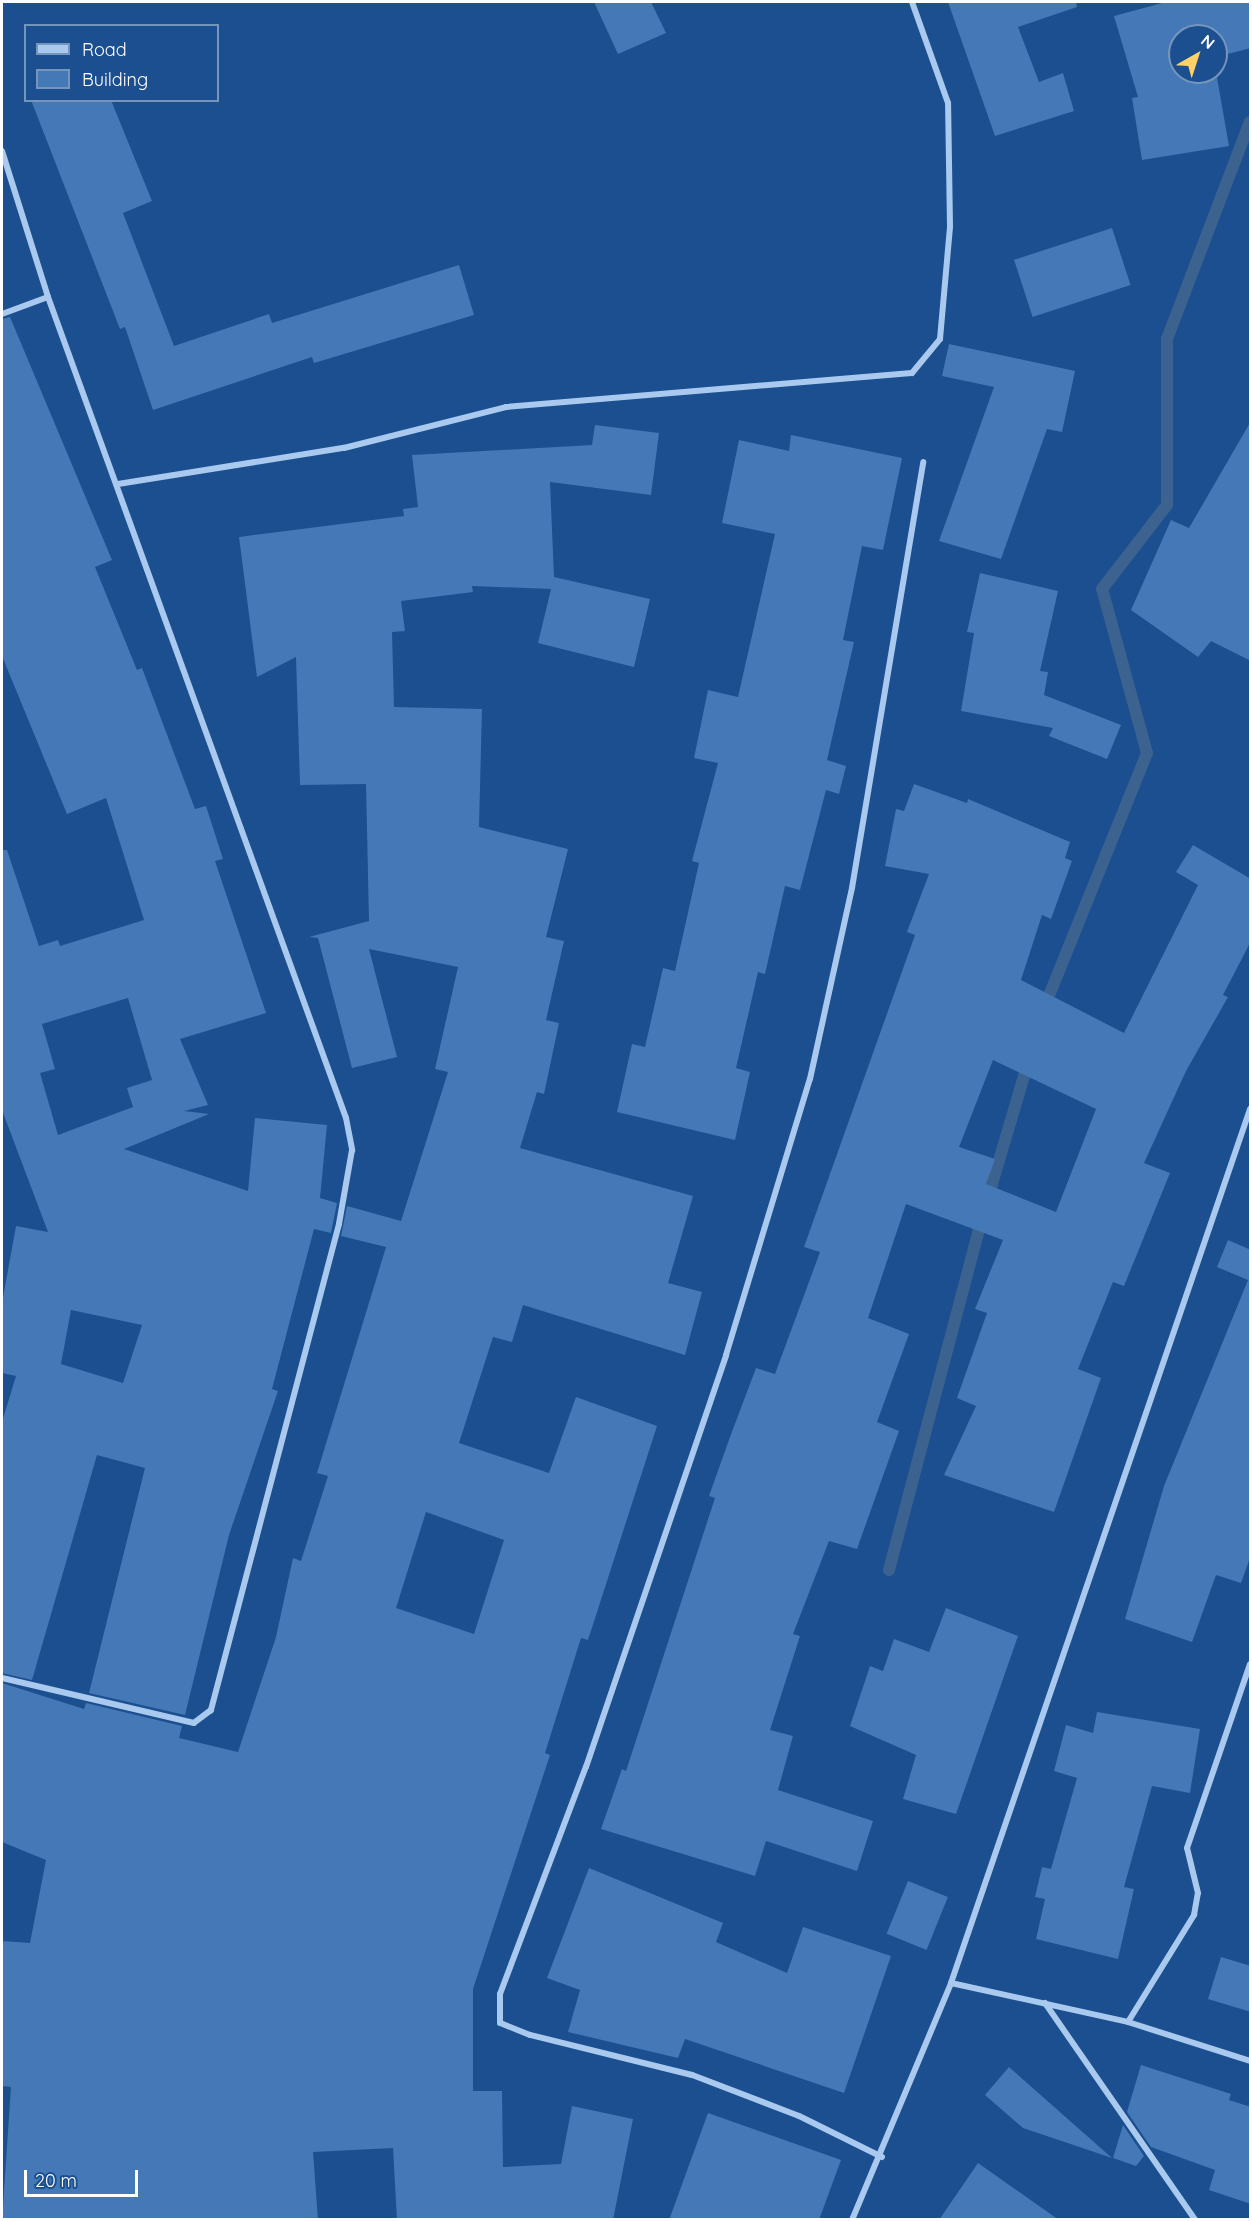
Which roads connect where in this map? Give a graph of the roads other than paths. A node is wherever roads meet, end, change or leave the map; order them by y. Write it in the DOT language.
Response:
graph roads {
  1 [pos="912,2"];
  2 [pos="2,151"];
  3 [pos="48,297"];
  4 [pos="2,314"];
  5 [pos="923,462"];
  6 [pos="118,484"];
  7 [pos="1251,1109"];
  8 [pos="1251,1664"];
  9 [pos="2,1678"];
  10 [pos="951,1983"];
  11 [pos="1045,2002"];
  12 [pos="1128,2022"];
  13 [pos="1251,2061"];
  14 [pos="882,2157"];
  15 [pos="852,2220"];
  16 [pos="1195,2220"];
  1 -- 6 [label="street"];
  2 -- 3 [label="street"];
  3 -- 4 [label="street"];
  3 -- 6 [label="street"];
  5 -- 14 [label="street"];
  6 -- 9 [label="street"];
  7 -- 10 [label="street"];
  8 -- 12 [label="street"];
  10 -- 11 [label="street"];
  10 -- 14 [label="street"];
  11 -- 12 [label="street"];
  11 -- 16 [label="street"];
  12 -- 13 [label="street"];
  14 -- 15 [label="street"];
}
